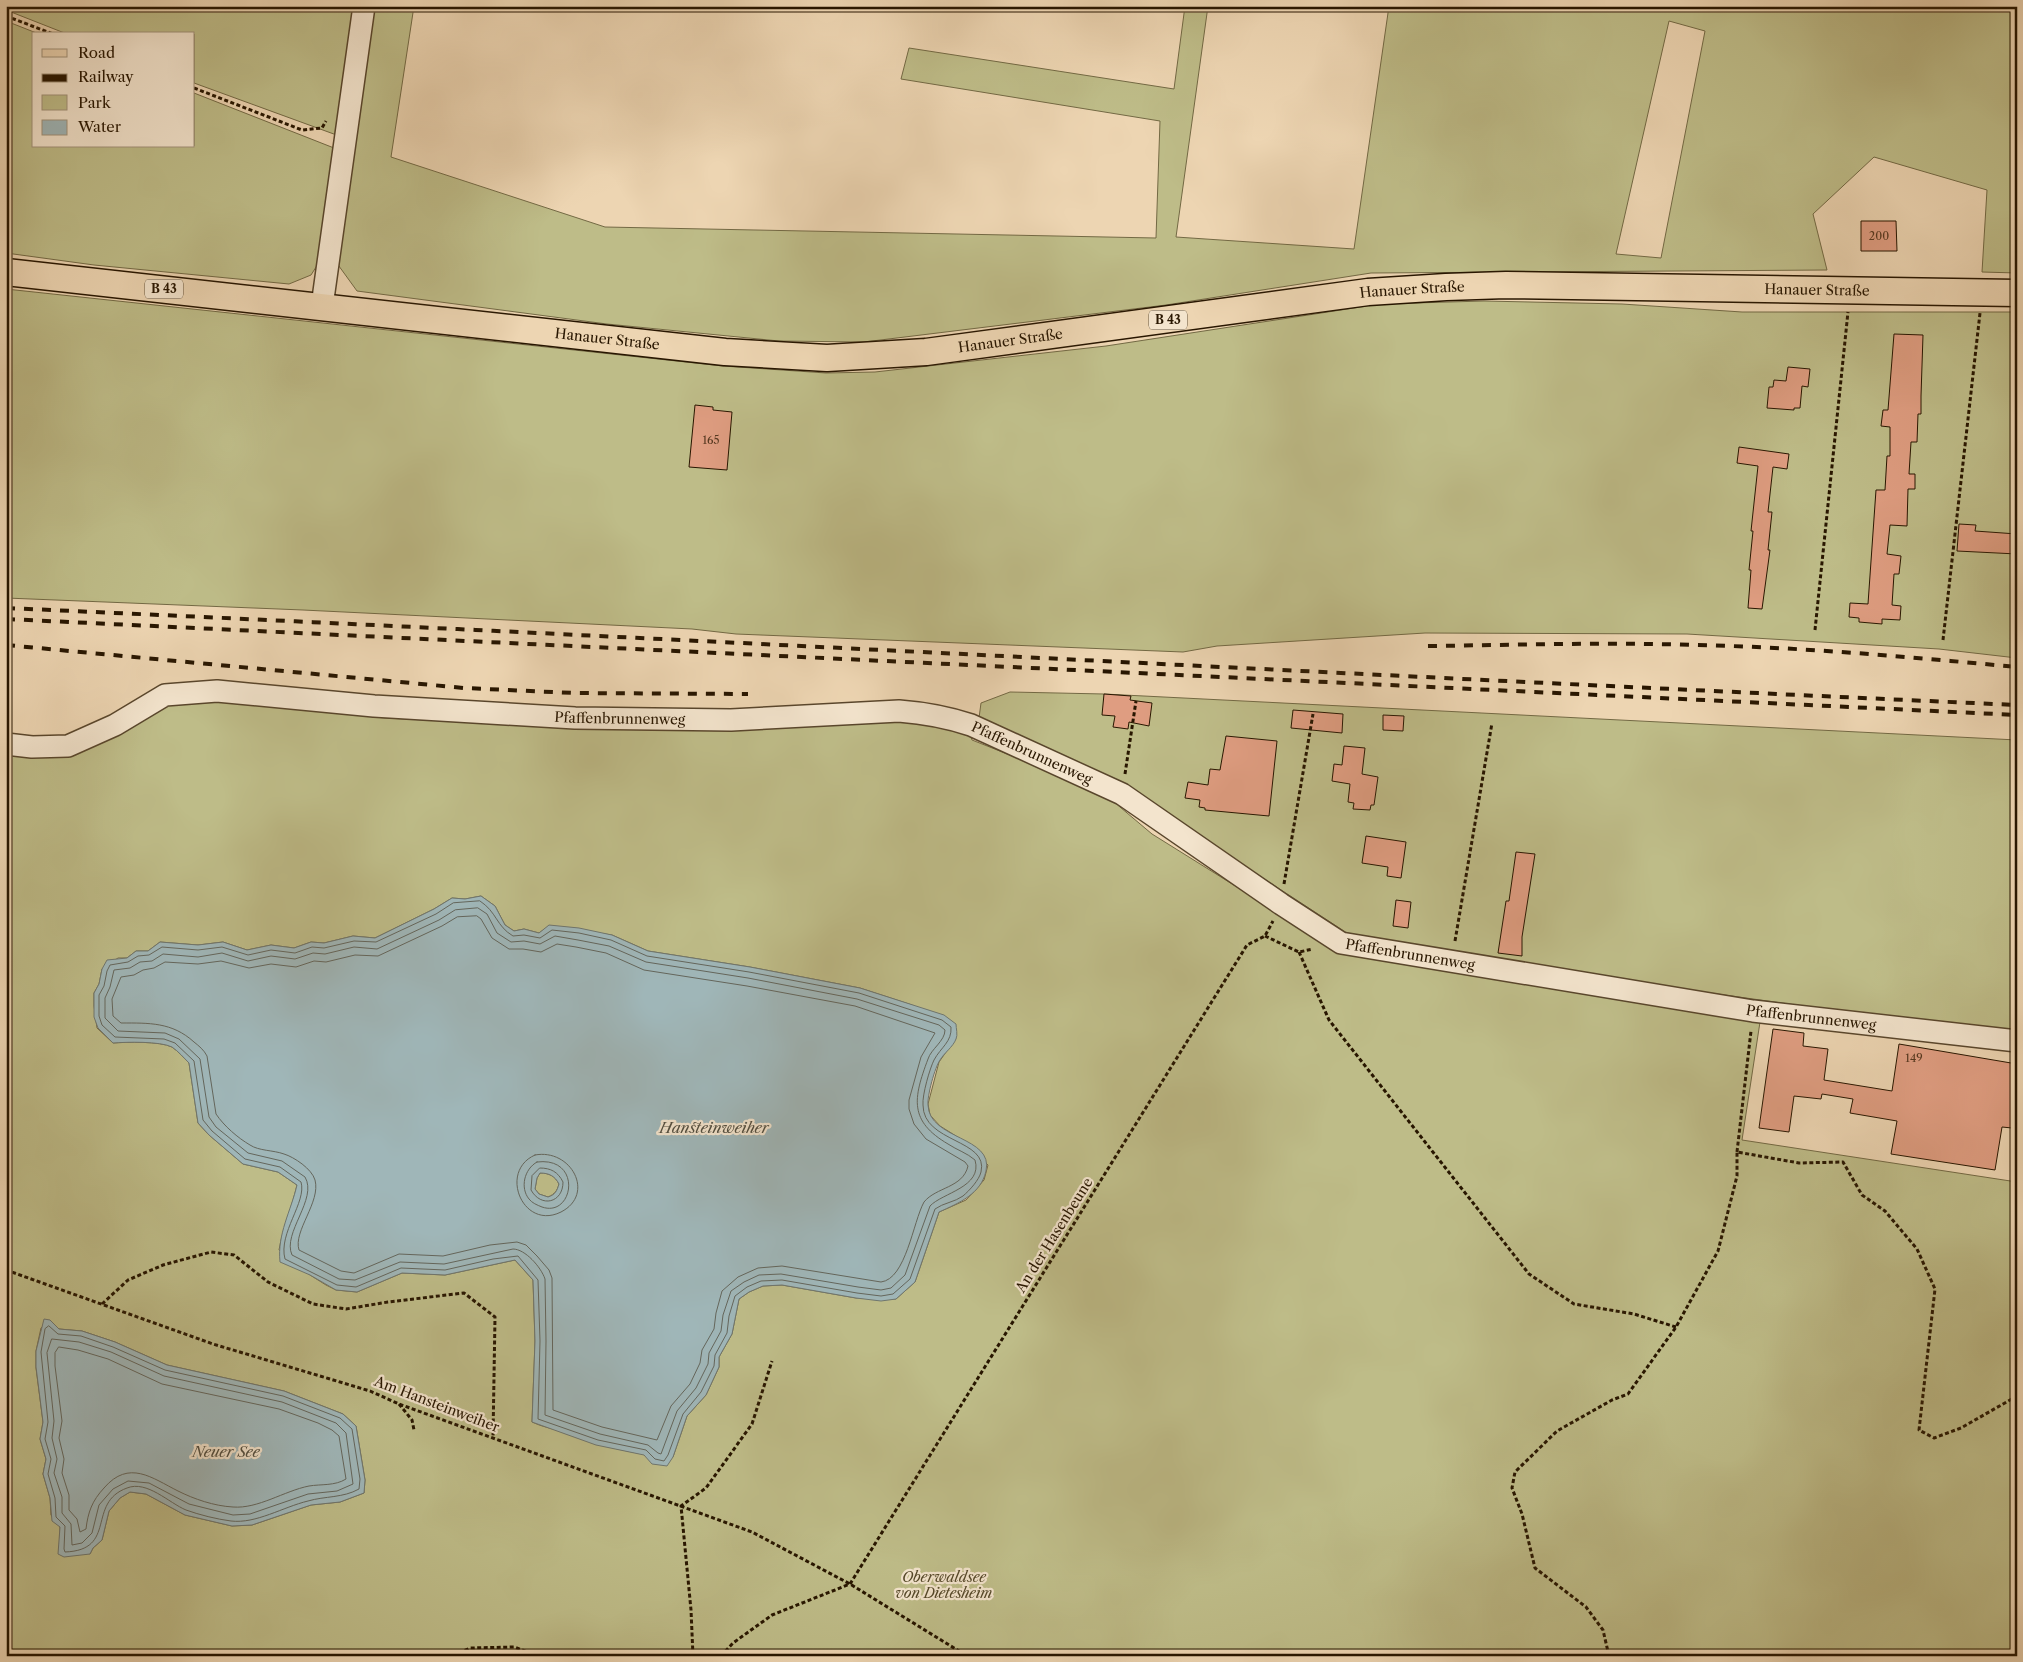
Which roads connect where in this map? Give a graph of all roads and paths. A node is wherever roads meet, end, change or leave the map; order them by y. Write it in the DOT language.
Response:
graph roads {
  1 [pos="364,6"];
  2 [pos="6,16"];
  3 [pos="48,32"];
  4 [pos="195,88"];
  5 [pos="327,120"];
  6 [pos="6,272"];
  7 [pos="1850,291"];
  8 [pos="1983,292"];
  9 [pos="2017,293"];
  10 [pos="322,306"];
  11 [pos="1815,630"];
  12 [pos="1943,640"];
  13 [pos="1136,701"];
  14 [pos="1313,714"];
  15 [pos="1492,723"];
  16 [pos="6,744"];
  17 [pos="1122,794"];
  18 [pos="1281,904"];
  19 [pos="1265,936"];
  20 [pos="1341,943"];
  21 [pos="1299,952"];
  22 [pos="1451,961"];
  23 [pos="1753,1011"];
  24 [pos="2017,1041"];
  25 [pos="1737,1152"];
  26 [pos="6,1270"];
  27 [pos="102,1304"];
  28 [pos="1676,1326"];
  29 [pos="772,1361"];
  30 [pos="2017,1396"];
  31 [pos="399,1404"];
  32 [pos="414,1430"];
  33 [pos="493,1437"];
  34 [pos="681,1506"];
  35 [pos="850,1584"];
  36 [pos="453,1656"];
  37 [pos="538,1656"];
  38 [pos="693,1656"];
  39 [pos="720,1656"];
  40 [pos="967,1656"];
  41 [pos="1609,1656"];
  1 -- 10 [label="lane"];
  2 -- 3 [label="path"];
  4 -- 5 [label="path"];
  6 -- 10 [label="main road, Hanauer Straße / B 43"];
  7 -- 8 [label="main road, Hanauer Straße / B 43"];
  7 -- 10 [label="main road, Hanauer Straße / B 43"];
  7 -- 11 [label="path"];
  8 -- 9 [label="main road, Hanauer Straße / B 43"];
  8 -- 12 [label="path"];
  13 -- 17 [label="path"];
  14 -- 18 [label="path, An der Hasenbeune"];
  15 -- 22 [label="path"];
  16 -- 17 [label="lane, Pfaffenbrunnenweg"];
  17 -- 18 [label="lane, Pfaffenbrunnenweg"];
  18 -- 19 [label="path, An der Hasenbeune"];
  18 -- 20 [label="lane, Pfaffenbrunnenweg"];
  19 -- 21 [label="path"];
  19 -- 35 [label="path, An der Hasenbeune"];
  20 -- 21 [label="path"];
  20 -- 22 [label="lane, Pfaffenbrunnenweg"];
  21 -- 28 [label="path"];
  22 -- 23 [label="lane, Pfaffenbrunnenweg"];
  23 -- 24 [label="lane, Pfaffenbrunnenweg"];
  23 -- 25 [label="path"];
  25 -- 28 [label="path"];
  25 -- 30 [label="path"];
  26 -- 27 [label="path, Am Hansteinweiher"];
  27 -- 31 [label="path, Am Hansteinweiher"];
  27 -- 33 [label="path"];
  28 -- 41 [label="path"];
  29 -- 34 [label="path"];
  31 -- 32 [label="path"];
  31 -- 33 [label="path, Am Hansteinweiher"];
  33 -- 34 [label="path, Am Hansteinweiher"];
  34 -- 35 [label="path, Am Hansteinweiher"];
  34 -- 38 [label="path"];
  35 -- 39 [label="path"];
  35 -- 40 [label="path, Am Hansteinweiher"];
  36 -- 37 [label="path"];
}
